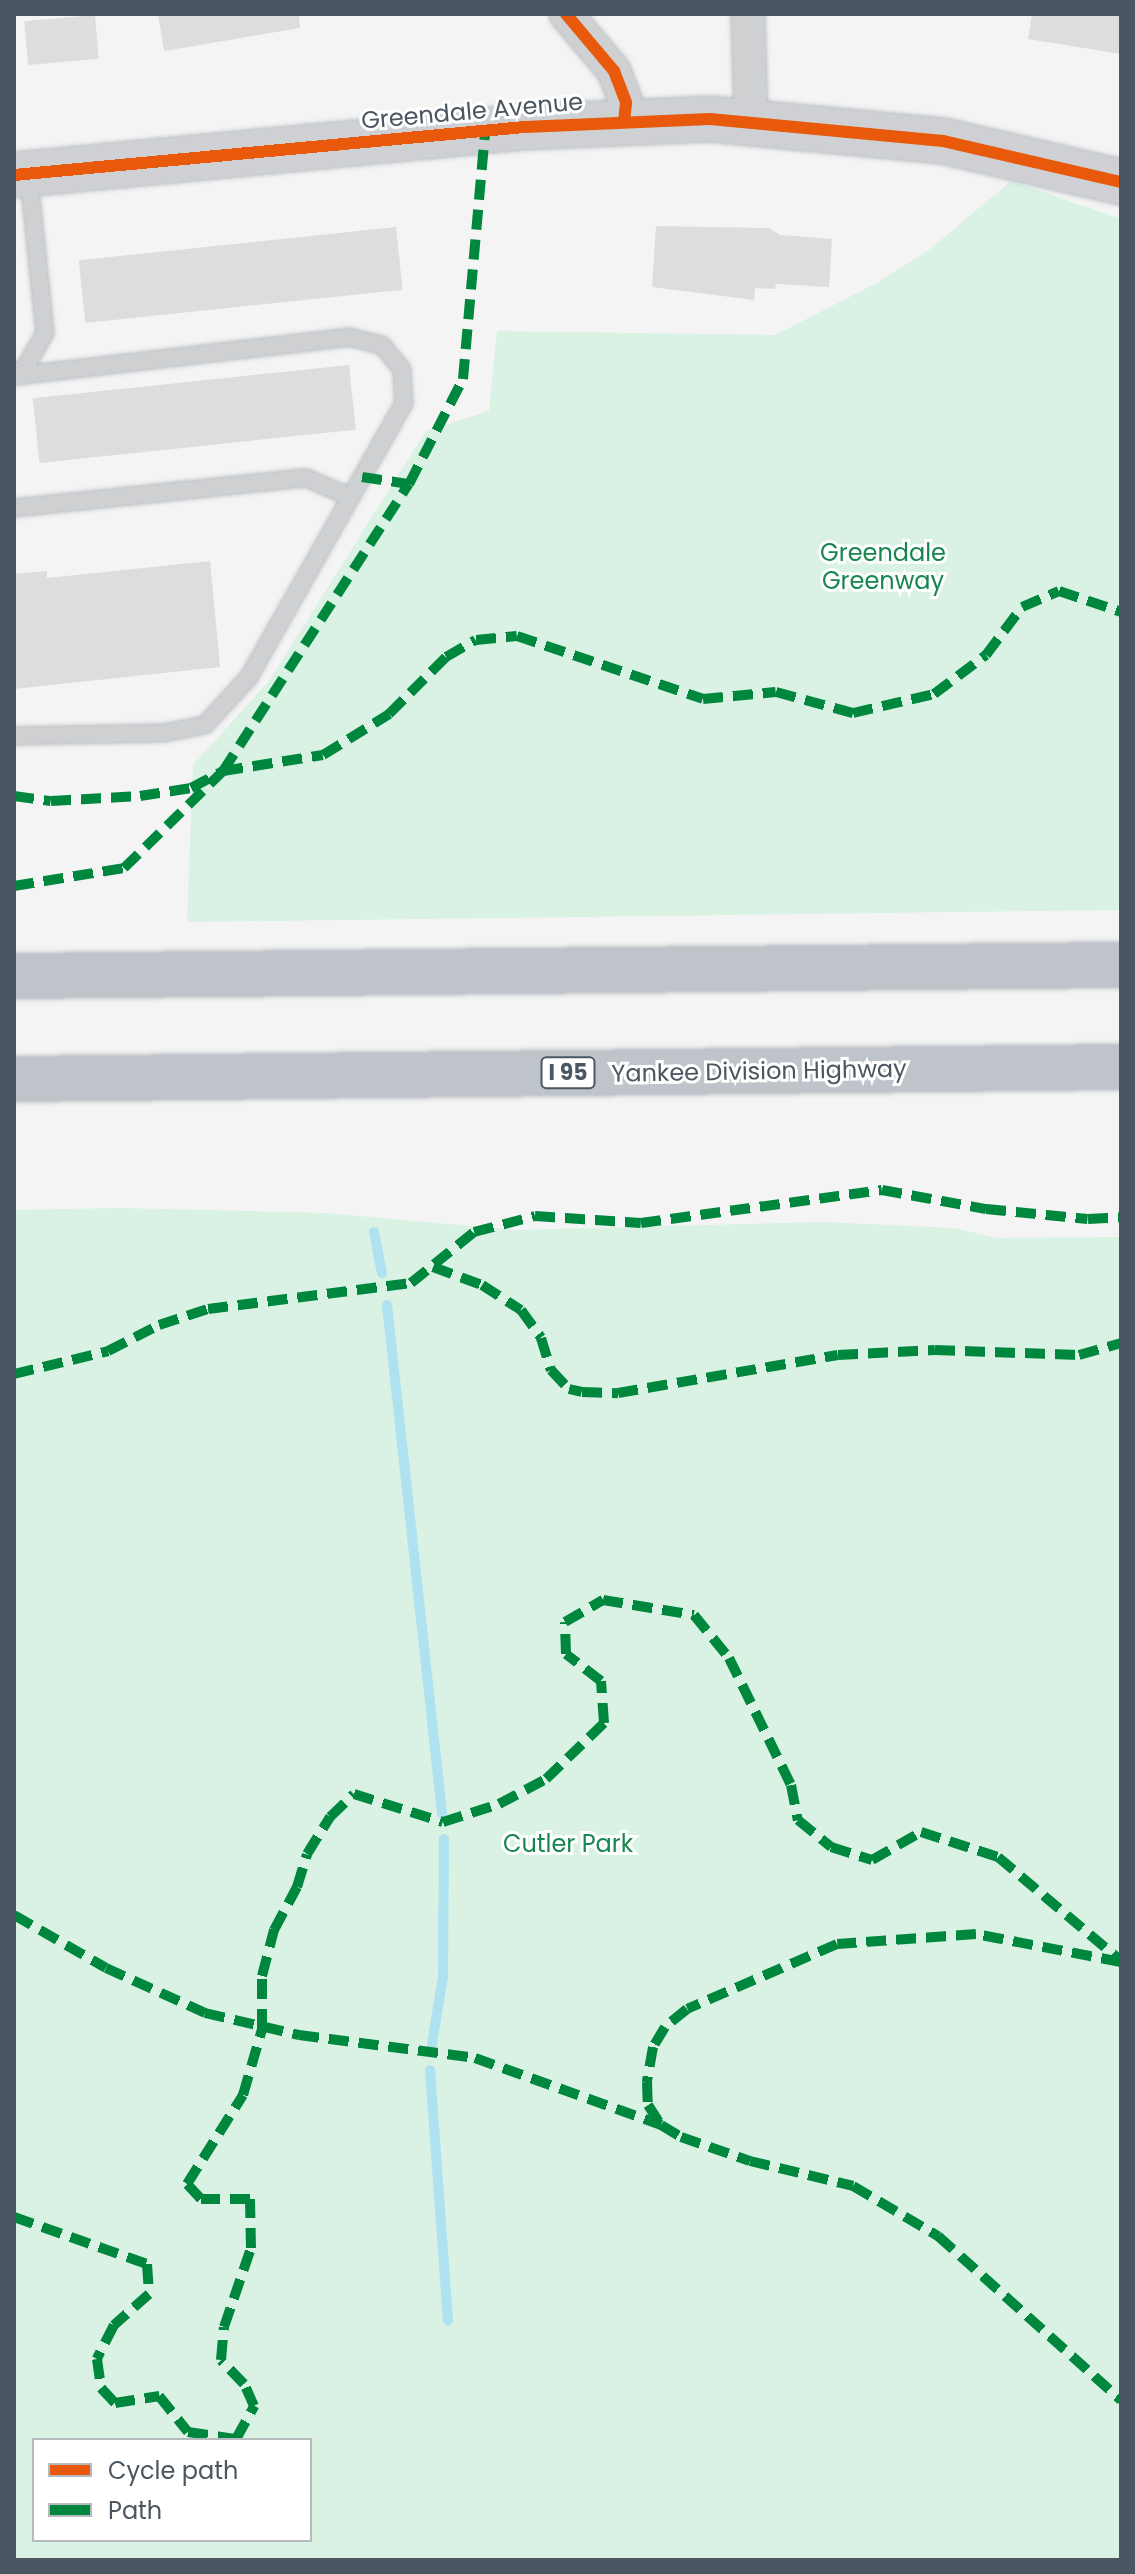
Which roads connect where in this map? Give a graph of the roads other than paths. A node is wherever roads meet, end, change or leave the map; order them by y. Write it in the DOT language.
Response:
graph roads {
  1 [pos="566,14"];
  2 [pos="748,14"];
  3 [pos="751,119"];
  4 [pos="624,121"];
  5 [pos="21,175"];
  6 [pos="1121,182"];
  7 [pos="16,374"];
  8 [pos="351,497"];
  9 [pos="14,508"];
  10 [pos="14,736"];
  11 [pos="1121,965"];
  12 [pos="14,976"];
  13 [pos="1121,1067"];
  14 [pos="14,1079"];
  1 -- 4 [label="street"];
  2 -- 3 [label="street"];
  3 -- 4 [label="main road, Greendale Avenue"];
  3 -- 6 [label="main road, Greendale Avenue"];
  4 -- 5 [label="main road, Greendale Avenue"];
  5 -- 7 [label="lane"];
  7 -- 8 [label="lane"];
  8 -- 9 [label="lane"];
  8 -- 10 [label="lane"];
  11 -- 12 [label="highway"];
  13 -- 14 [label="highway, Yankee Division Highway / I 95"];
}
